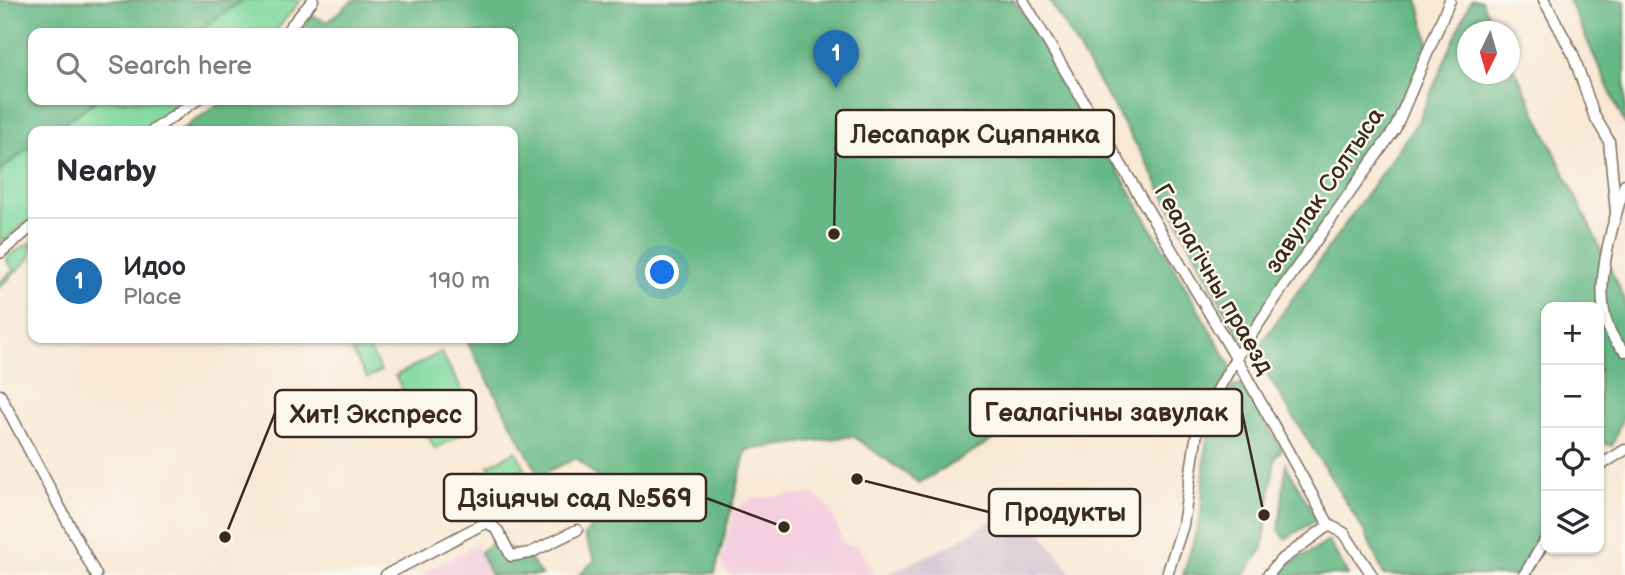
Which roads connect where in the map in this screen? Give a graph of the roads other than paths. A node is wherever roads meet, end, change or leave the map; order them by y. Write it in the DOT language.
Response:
graph roads {
  1 [pos="313,0"];
  2 [pos="1023,0"];
  3 [pos="1450,0"];
  4 [pos="1544,0"];
  5 [pos="289,28"];
  6 [pos="190,105"];
  7 [pos="159,126"];
  8 [pos="1625,184"];
  9 [pos="1616,212"];
  10 [pos="28,230"];
  11 [pos="0,253"];
  12 [pos="1625,351"];
  13 [pos="1236,358"];
  14 [pos="0,395"];
  15 [pos="1625,450"];
  16 [pos="1604,463"];
  17 [pos="1329,525"];
  18 [pos="577,530"];
  19 [pos="1541,547"];
  20 [pos="96,575"];
  21 [pos="386,575"];
  22 [pos="1167,575"];
  23 [pos="1268,575"];
  24 [pos="1372,575"];
  25 [pos="1524,575"];
  1 -- 5 [label="street"];
  2 -- 13 [label="street, Геалагічны праезд"];
  3 -- 13 [label="street, завулак Солтыса"];
  4 -- 9 [label="street"];
  6 -- 7 [label="street"];
  8 -- 9 [label="street"];
  9 -- 12 [label="street"];
  10 -- 11 [label="street"];
  13 -- 17 [label="street, Геалагічны праезд"];
  13 -- 22 [label="street, завулак Солтыса"];
  14 -- 20 [label="street"];
  15 -- 16 [label="street"];
  17 -- 23 [label="street"];
  17 -- 24 [label="street, Геалагічны праезд"];
  18 -- 21 [label="street"];
  19 -- 25 [label="street"];
}
